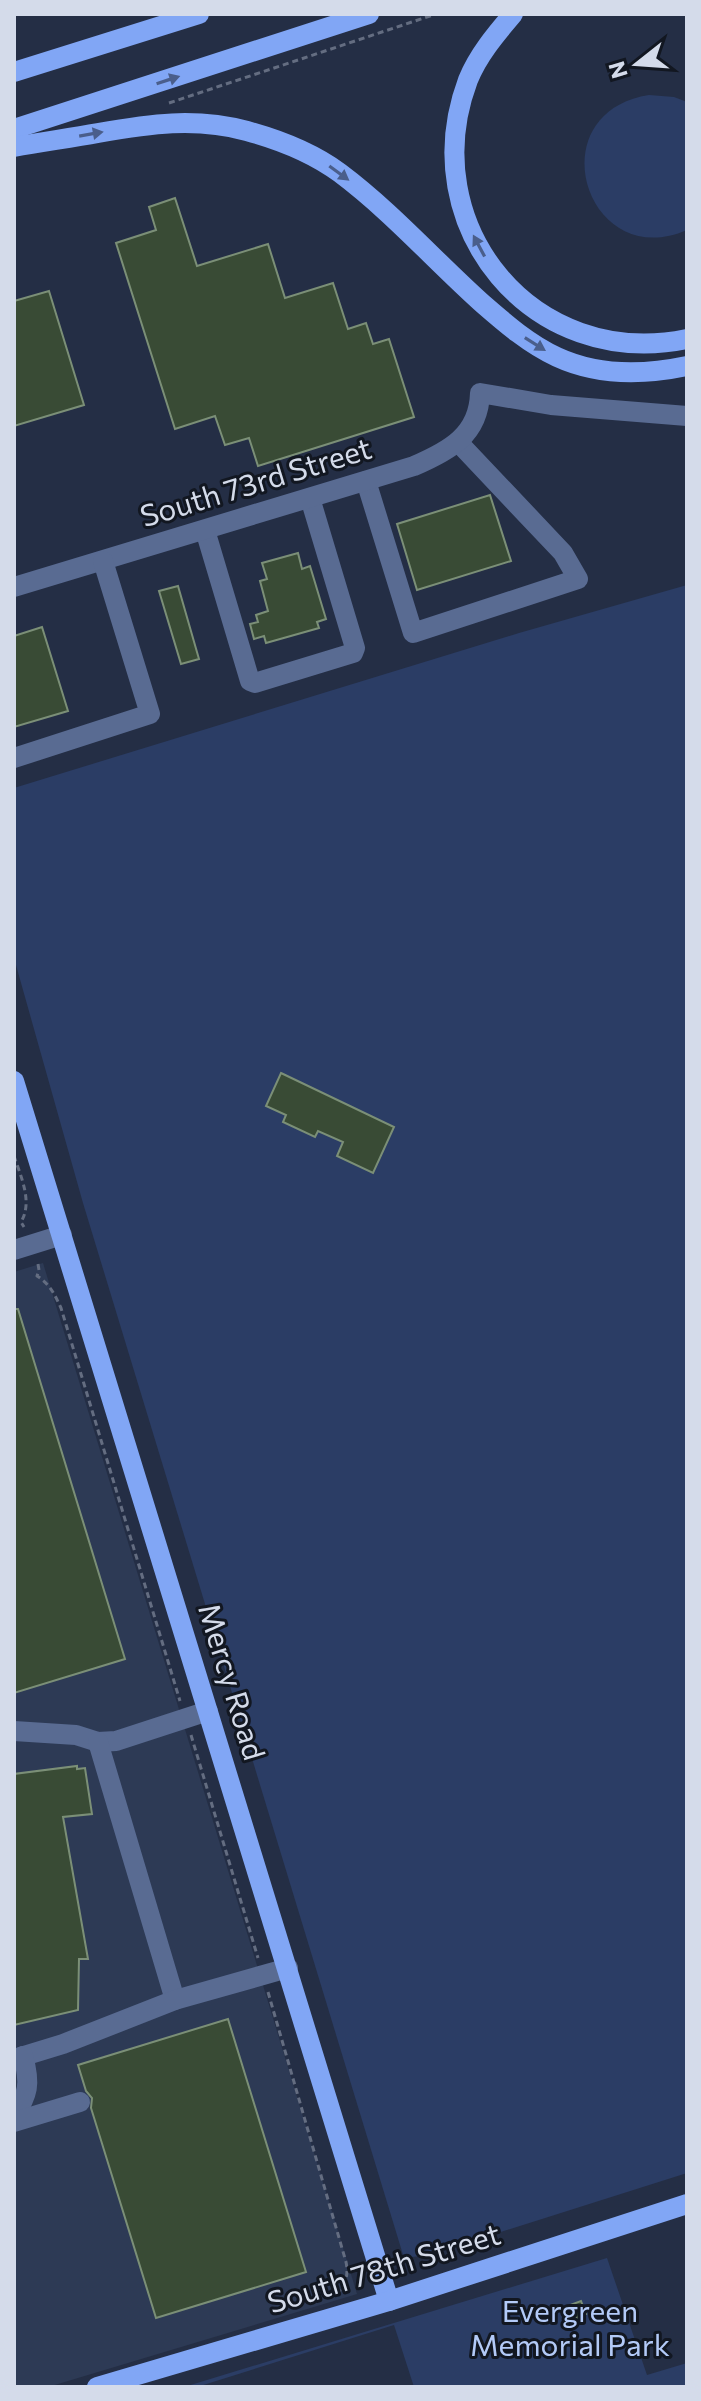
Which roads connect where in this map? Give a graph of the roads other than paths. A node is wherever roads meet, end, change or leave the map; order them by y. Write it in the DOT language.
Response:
graph roads {
  1 [pos="199,14"];
  2 [pos="369,14"];
  3 [pos="513,14"];
  4 [pos="14,72"];
  5 [pos="14,129"];
  6 [pos="14,147"];
  7 [pos="687,339"];
  8 [pos="687,366"];
  9 [pos="687,416"];
  10 [pos="458,442"];
  11 [pos="366,481"];
  12 [pos="310,498"];
  13 [pos="205,530"];
  14 [pos="103,561"];
  15 [pos="14,587"];
  16 [pos="14,758"];
  17 [pos="14,1081"];
  18 [pos="62,1235"];
  19 [pos="23,1247"];
  20 [pos="208,1711"];
  21 [pos="14,1731"];
  22 [pos="98,1742"];
  23 [pos="288,1968"];
  24 [pos="175,2000"];
  25 [pos="18,2058"];
  26 [pos="80,2102"];
  27 [pos="14,2120"];
  28 [pos="687,2204"];
  29 [pos="389,2301"];
  30 [pos="97,2387"];
  1 -- 4 [label="main road"];
  5 -- 2 [label="main road, one-way"];
  7 -- 3 [label="main road, one-way"];
  6 -- 8 [label="main road, one-way"];
  9 -- 10 [label="street, South 73rd Street"];
  10 -- 11 [label="street, South 73rd Street"];
  10 -- 11 [label="street"];
  11 -- 12 [label="street, South 73rd Street"];
  12 -- 13 [label="street, South 73rd Street"];
  12 -- 13 [label="street"];
  13 -- 14 [label="street, South 73rd Street"];
  14 -- 15 [label="street, South 73rd Street"];
  14 -- 16 [label="street"];
  17 -- 18 [label="main road, Mercy Road"];
  18 -- 19 [label="street"];
  18 -- 20 [label="main road, Mercy Road"];
  20 -- 22 [label="street"];
  20 -- 23 [label="main road, Mercy Road"];
  21 -- 22 [label="street"];
  22 -- 24 [label="street"];
  23 -- 24 [label="street"];
  23 -- 29 [label="main road, Mercy Road"];
  24 -- 25 [label="street"];
  25 -- 27 [label="street"];
  26 -- 27 [label="street"];
  28 -- 29 [label="main road, South 78th Street"];
  29 -- 30 [label="main road, South 78th Street"];
}
